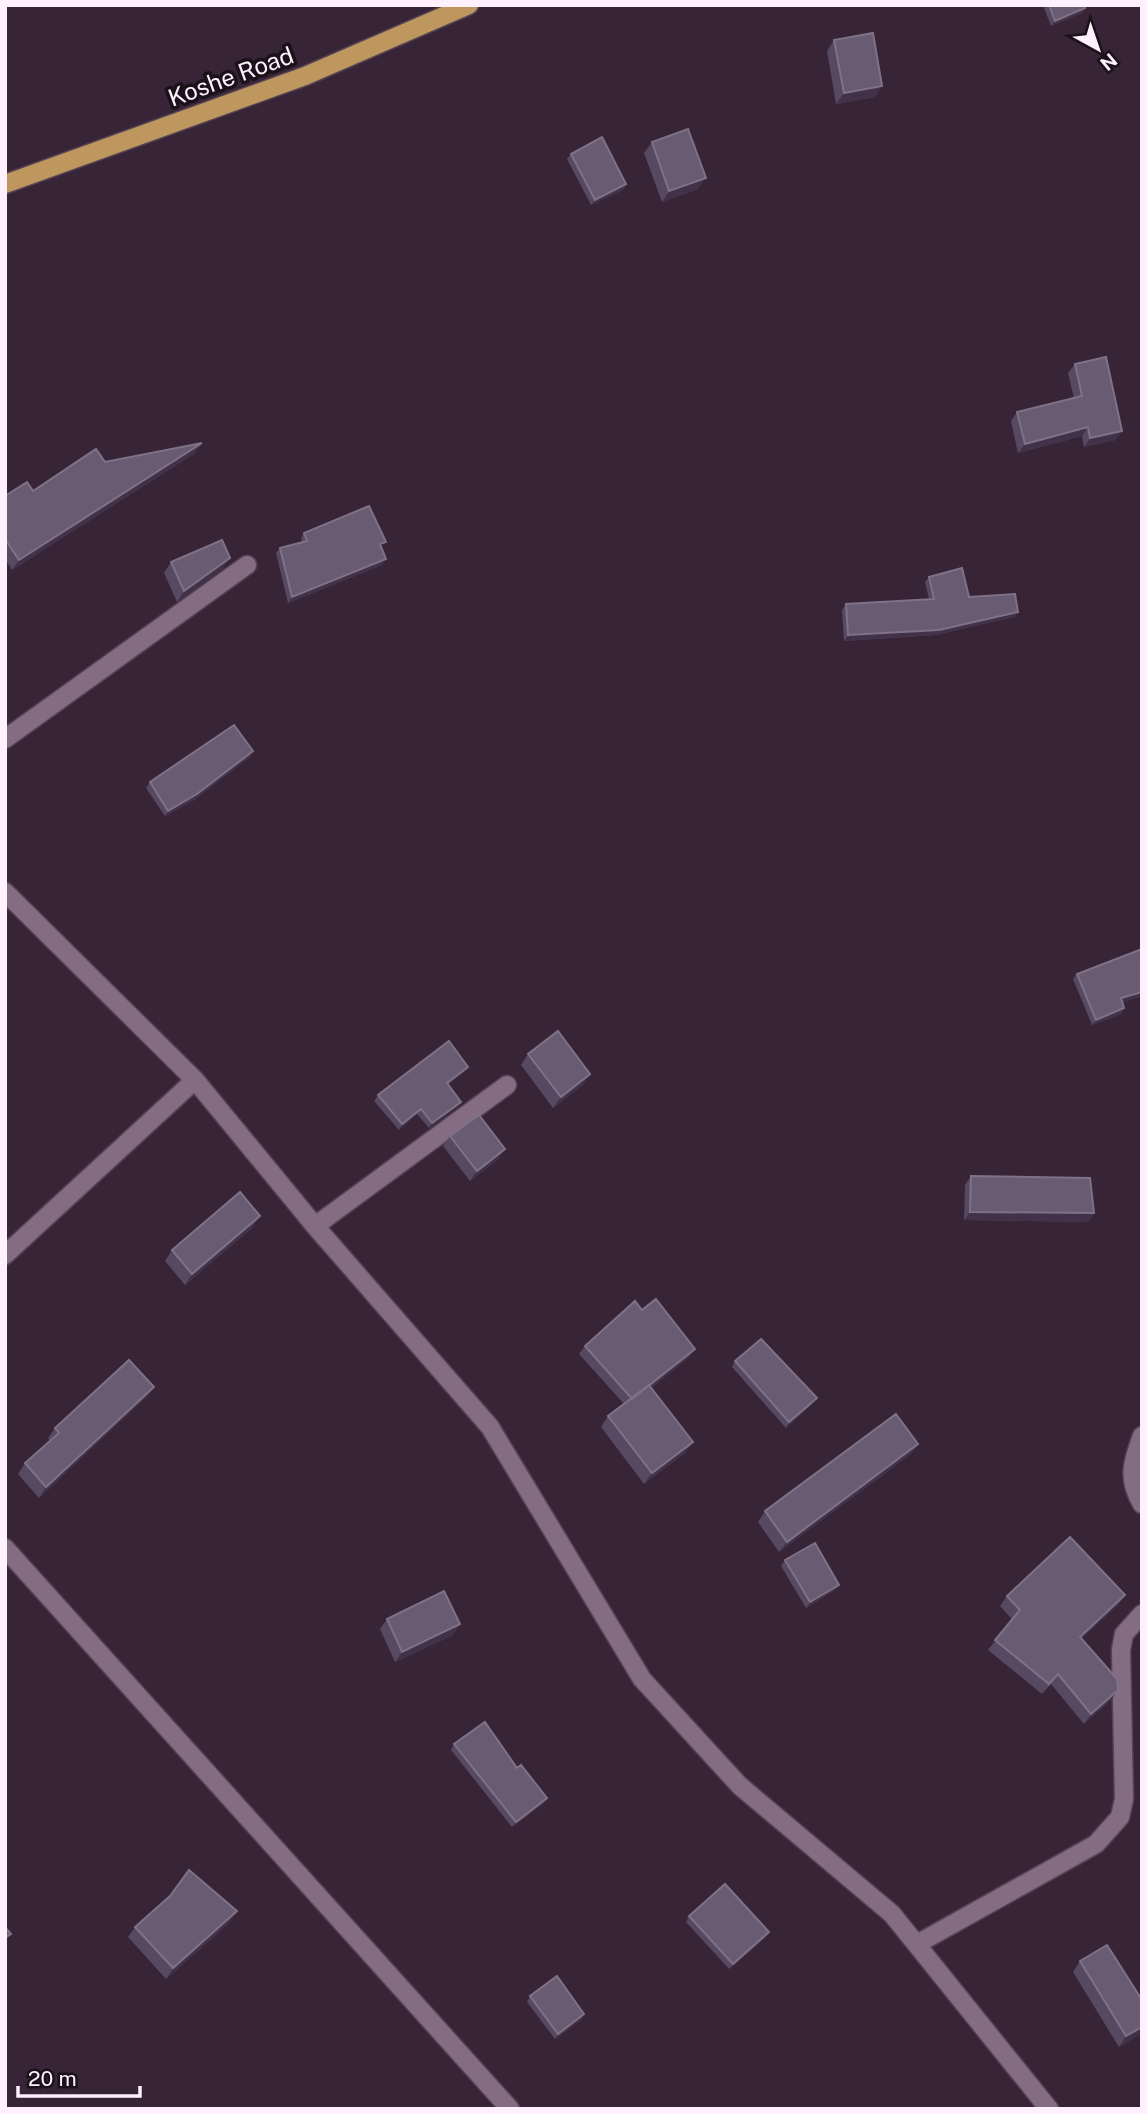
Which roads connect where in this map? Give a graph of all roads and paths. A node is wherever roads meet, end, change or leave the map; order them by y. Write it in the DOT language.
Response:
graph roads {
  1 [pos="469,5"];
  2 [pos="5,184"];
  3 [pos="247,565"];
  4 [pos="5,739"];
  5 [pos="5,892"];
  6 [pos="195,1080"];
  7 [pos="507,1085"];
  8 [pos="315,1226"];
  9 [pos="5,1255"];
  10 [pos="1142,1436"];
  11 [pos="1142,1504"];
  12 [pos="5,1548"];
  13 [pos="1142,1614"];
  14 [pos="917,1944"];
  15 [pos="510,2109"];
  16 [pos="1049,2109"];
  1 -- 2 [label="main road, Koshe Road"];
  3 -- 4 [label="street"];
  5 -- 6 [label="street"];
  6 -- 8 [label="street"];
  6 -- 9 [label="street"];
  7 -- 8 [label="street"];
  8 -- 14 [label="street"];
  10 -- 11 [label="street"];
  12 -- 15 [label="street"];
  13 -- 14 [label="street"];
  14 -- 16 [label="street"];
}
